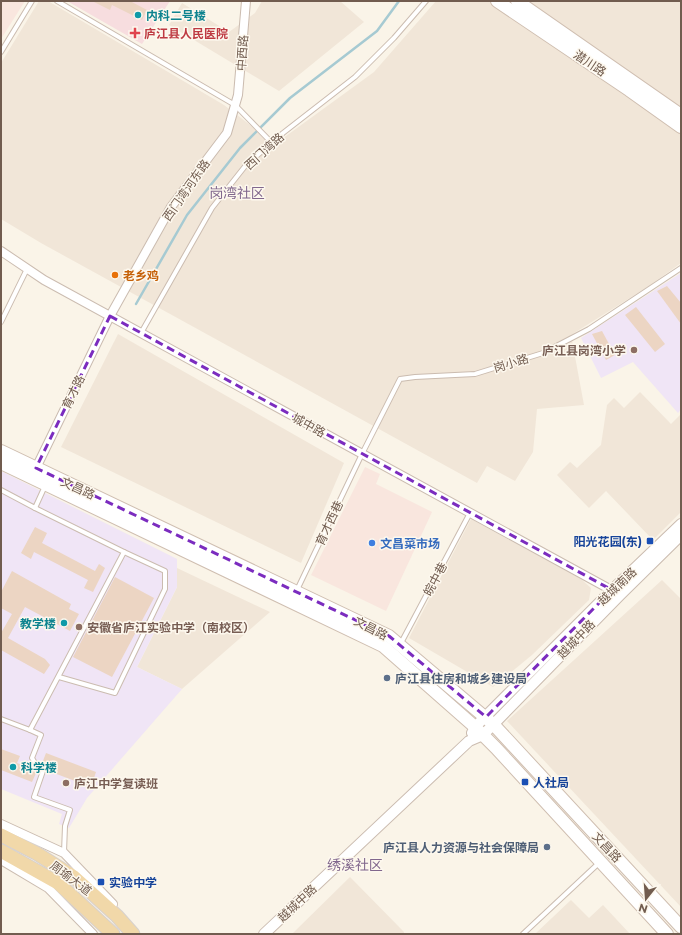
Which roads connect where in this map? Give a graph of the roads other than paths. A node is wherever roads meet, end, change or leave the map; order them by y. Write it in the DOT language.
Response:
graph roads {
  1 [pos="32,1"];
  2 [pos="57,1"];
  3 [pos="246,1"];
  4 [pos="426,1"];
  5 [pos="497,1"];
  6 [pos="517,1"];
  7 [pos="1,52"];
  8 [pos="235,104"];
  9 [pos="681,115"];
  10 [pos="681,127"];
  11 [pos="272,143"];
  12 [pos="1,251"];
  13 [pos="27,268"];
  14 [pos="681,268"];
  15 [pos="110,316"];
  16 [pos="1,322"];
  17 [pos="141,333"];
  18 [pos="1,452"];
  19 [pos="362,454"];
  20 [pos="1,463"];
  21 [pos="36,468"];
  22 [pos="46,484"];
  23 [pos="1,490"];
  24 [pos="35,508"];
  25 [pos="470,513"];
  26 [pos="681,524"];
  27 [pos="681,535"];
  28 [pos="124,552"];
  29 [pos="296,592"];
  30 [pos="616,592"];
  31 [pos="400,645"];
  32 [pos="59,677"];
  33 [pos="1,718"];
  34 [pos="490,720"];
  35 [pos="30,730"];
  36 [pos="479,731"];
  37 [pos="1,824"];
  38 [pos="1,835"];
  39 [pos="1,851"];
  40 [pos="64,853"];
  41 [pos="1,860"];
  42 [pos="601,862"];
  43 [pos="681,927"];
  44 [pos="93,934"];
  45 [pos="113,934"];
  46 [pos="133,934"];
  47 [pos="140,934"];
  48 [pos="264,934"];
  49 [pos="523,934"];
  50 [pos="667,934"];
  1 -- 7 [label="lane"];
  2 -- 8 [label="lane"];
  3 -- 8 [label="street, 中西路"];
  4 -- 11 [label="lane, 西门湾路"];
  5 -- 10 [label="main road, 潜川路"];
  6 -- 9 [label="main road, 潜川路"];
  8 -- 11 [label="lane"];
  8 -- 15 [label="street, 西门湾河东路"];
  11 -- 17 [label="lane, 西门湾路"];
  12 -- 13 [label="street, 城中路"];
  13 -- 15 [label="street, 城中路"];
  13 -- 16 [label="lane"];
  14 -- 19 [label="lane, 岗小路"];
  15 -- 17 [label="street, 城中路"];
  15 -- 21 [label="street, 育才路"];
  17 -- 19 [label="street, 城中路"];
  18 -- 21 [label="main road, 文昌路"];
  19 -- 25 [label="street, 城中路"];
  19 -- 29 [label="lane, 育才西巷"];
  20 -- 22 [label="main road, 文昌路"];
  21 -- 29 [label="main road, 文昌路"];
  22 -- 24 [label="lane"];
  22 -- 36 [label="main road, 文昌路"];
  23 -- 24 [label="lane"];
  24 -- 28 [label="lane"];
  25 -- 30 [label="street, 城中路"];
  25 -- 31 [label="lane, 皖中巷"];
  26 -- 30 [label="street, 越城南路"];
  27 -- 30 [label="street, 越城中路"];
  28 -- 32 [label="lane"];
  28 -- 32 [label="lane"];
  29 -- 31 [label="main road, 文昌路"];
  30 -- 34 [label="street, 越城中路"];
  31 -- 34 [label="main road, 文昌路"];
  32 -- 35 [label="lane"];
  33 -- 35 [label="lane"];
  34 -- 36 [label="street, 越城中路"];
  34 -- 43 [label="main road, 文昌路"];
  35 -- 40 [label="lane"];
  36 -- 42 [label="main road, 文昌路"];
  36 -- 48 [label="street, 越城中路"];
  37 -- 40 [label="street"];
  38 -- 46 [label="main road, 周瑜大道"];
  39 -- 45 [label="main road, 周瑜大道"];
  40 -- 47 [label="street"];
  41 -- 44 [label="street"];
  42 -- 49 [label="lane"];
  42 -- 50 [label="main road, 文昌路"];
}
